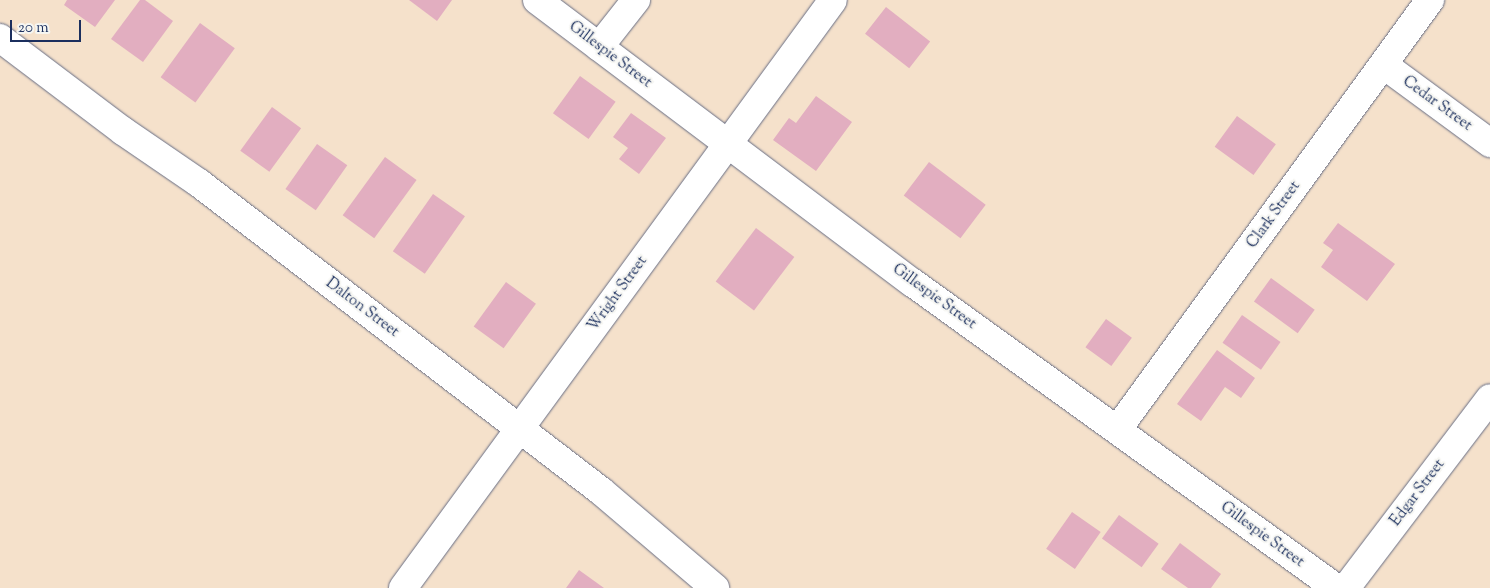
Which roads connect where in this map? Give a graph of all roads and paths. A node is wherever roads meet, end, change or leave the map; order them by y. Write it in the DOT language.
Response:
graph roads {
  1 [pos="537,0"];
  2 [pos="636,0"];
  3 [pos="833,0"];
  4 [pos="1430,0"];
  5 [pos="0,38"];
  6 [pos="599,47"];
  7 [pos="1384,65"];
  8 [pos="1490,143"];
  9 [pos="728,144"];
  10 [pos="1490,398"];
  11 [pos="520,429"];
  12 [pos="1117,430"];
  13 [pos="403,588"];
  14 [pos="716,588"];
  15 [pos="1336,588"];
  16 [pos="1346,588"];
  1 -- 6 [label="street, Gillespie Street"];
  2 -- 6 [label="street"];
  3 -- 9 [label="street, Wright Street"];
  4 -- 7 [label="street, Clark Street"];
  5 -- 11 [label="street, Dalton Street"];
  6 -- 9 [label="street, Gillespie Street"];
  7 -- 8 [label="street, Cedar Street"];
  7 -- 12 [label="street, Clark Street"];
  9 -- 11 [label="street, Wright Street"];
  9 -- 12 [label="street, Gillespie Street"];
  10 -- 16 [label="street, Edgar Street"];
  11 -- 13 [label="street, Wright Street"];
  11 -- 14 [label="street, Dalton Street"];
  12 -- 15 [label="street, Gillespie Street"];
}
